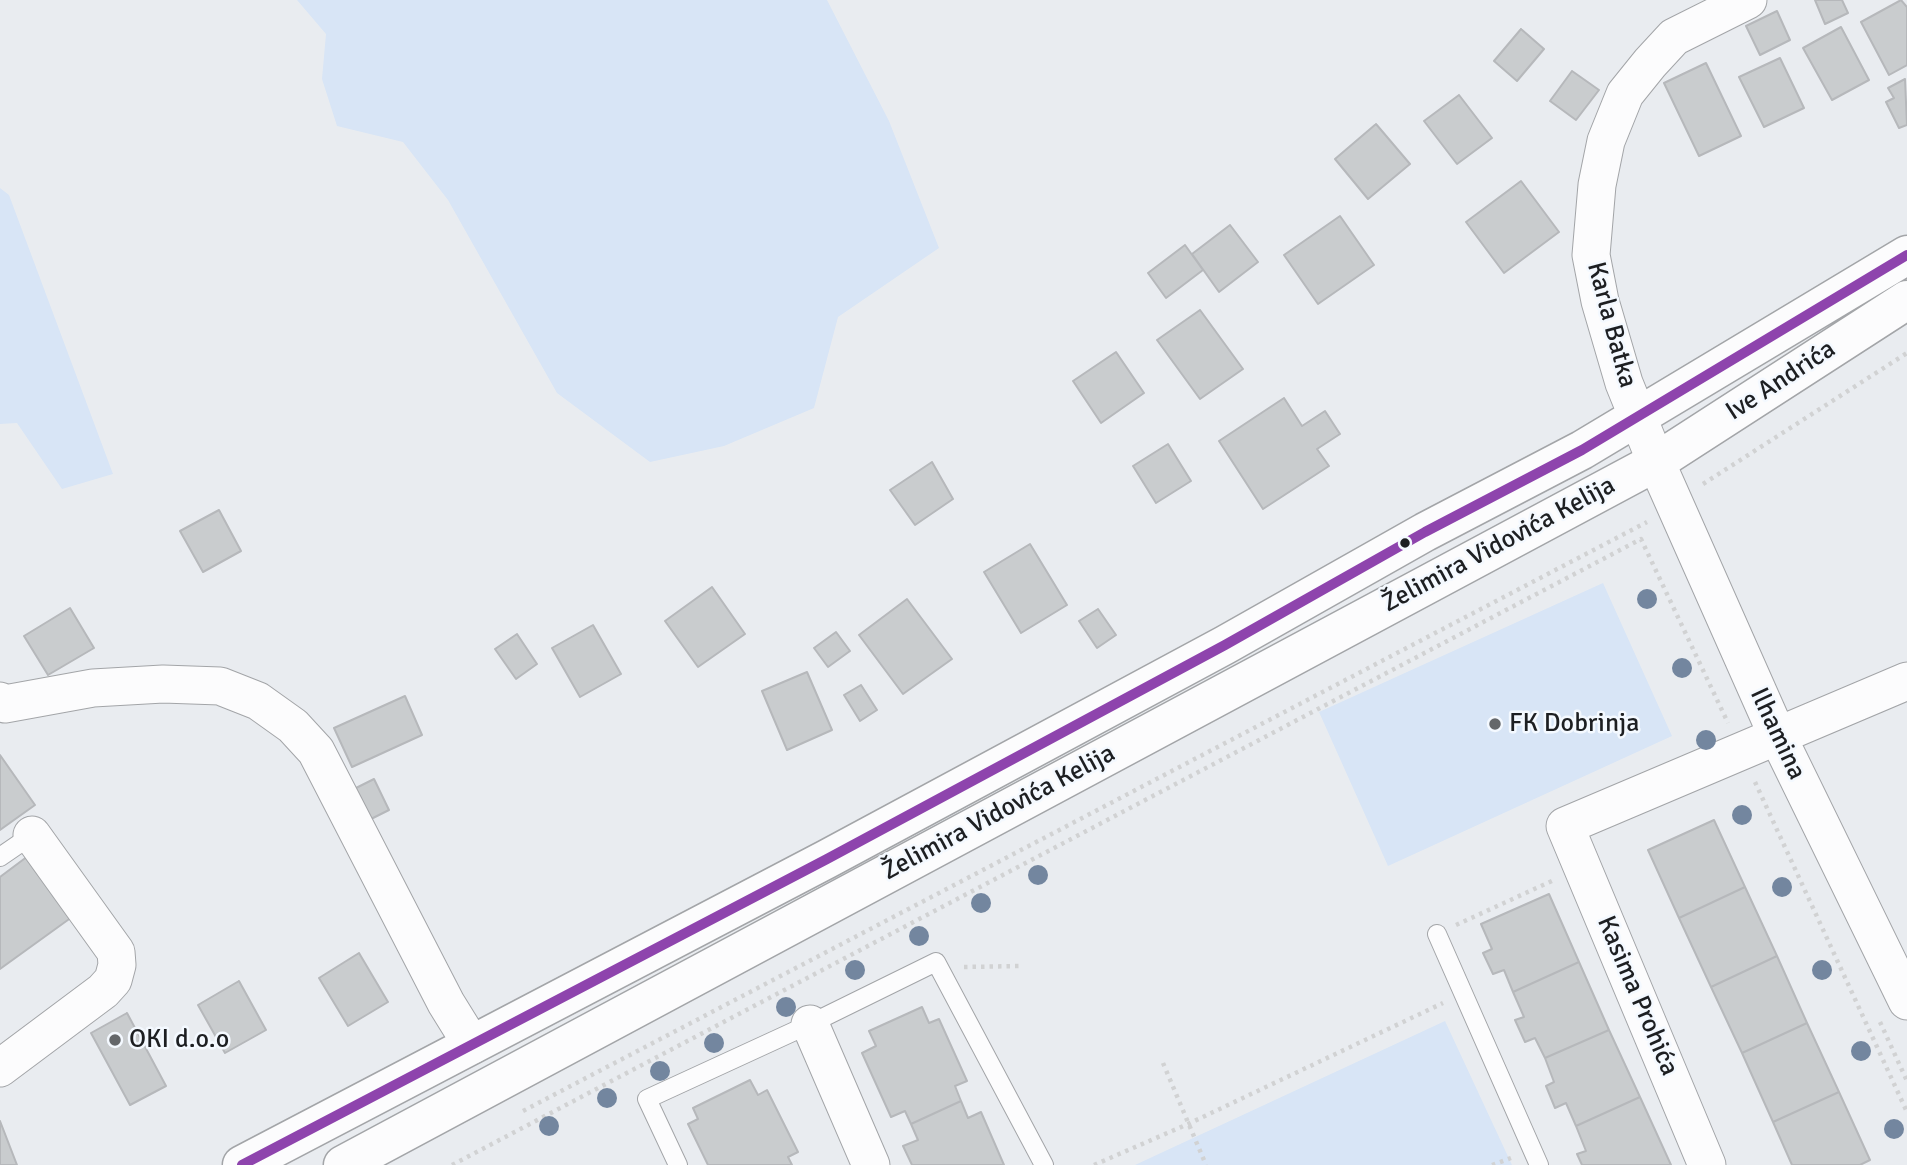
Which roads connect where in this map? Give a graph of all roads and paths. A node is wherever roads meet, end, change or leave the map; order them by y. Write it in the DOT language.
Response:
graph roads {
  1 [pos="1748,0"];
  2 [pos="1907,256"];
  3 [pos="1907,300"];
  4 [pos="1907,353"];
  5 [pos="1639,416"];
  6 [pos="1656,462"];
  7 [pos="1661,513"];
  8 [pos="1907,681"];
  9 [pos="0,701"];
  10 [pos="1778,737"];
  11 [pos="1741,752"];
  12 [pos="32,835"];
  13 [pos="0,857"];
  14 [pos="1583,867"];
  15 [pos="1437,934"];
  16 [pos="1020,966"];
  17 [pos="939,967"];
  18 [pos="1462,994"];
  19 [pos="1893,1010"];
  20 [pos="810,1024"];
  21 [pos="472,1045"];
  22 [pos="1163,1063"];
  23 [pos="0,1068"];
  24 [pos="1907,1081"];
  25 [pos="1907,1112"];
  26 [pos="519,1114"];
  27 [pos="1188,1124"];
  28 [pos="242,1165"];
  29 [pos="343,1165"];
  30 [pos="452,1165"];
  31 [pos="678,1165"];
  32 [pos="871,1165"];
  33 [pos="1044,1165"];
  34 [pos="1094,1165"];
  35 [pos="1206,1165"];
  36 [pos="1539,1165"];
  37 [pos="1707,1165"];
  1 -- 5 [label="street, Karla Batka"];
  2 -- 5 [label="main road, Ive Andrića"];
  3 -- 6 [label="main road, Ive Andrića"];
  4 -- 7 [label="path"];
  5 -- 6 [label="street, Karla Batka"];
  5 -- 21 [label="main road, Želimira Vidovića Kelija"];
  6 -- 7 [label="street, Ilhamina"];
  6 -- 29 [label="main road, Želimira Vidovića Kelija"];
  7 -- 10 [label="street, Ilhamina"];
  7 -- 26 [label="path"];
  8 -- 10 [label="street"];
  9 -- 21 [label="street"];
  10 -- 11 [label="street"];
  10 -- 19 [label="street, Ilhamina"];
  11 -- 14 [label="street, Kasima Prohića"];
  11 -- 25 [label="path"];
  11 -- 30 [label="path"];
  12 -- 13 [label="lane"];
  12 -- 23 [label="street"];
  14 -- 15 [label="path"];
  14 -- 37 [label="street, Kasima Prohića"];
  15 -- 18 [label="lane"];
  16 -- 17 [label="path"];
  17 -- 20 [label="lane"];
  17 -- 33 [label="lane"];
  18 -- 27 [label="path"];
  18 -- 36 [label="lane"];
  19 -- 24 [label="path"];
  20 -- 31 [label="lane"];
  20 -- 32 [label="street"];
  21 -- 28 [label="main road, Želimira Vidovića Kelija"];
  22 -- 27 [label="path"];
  27 -- 34 [label="path"];
  27 -- 35 [label="path"];
}
